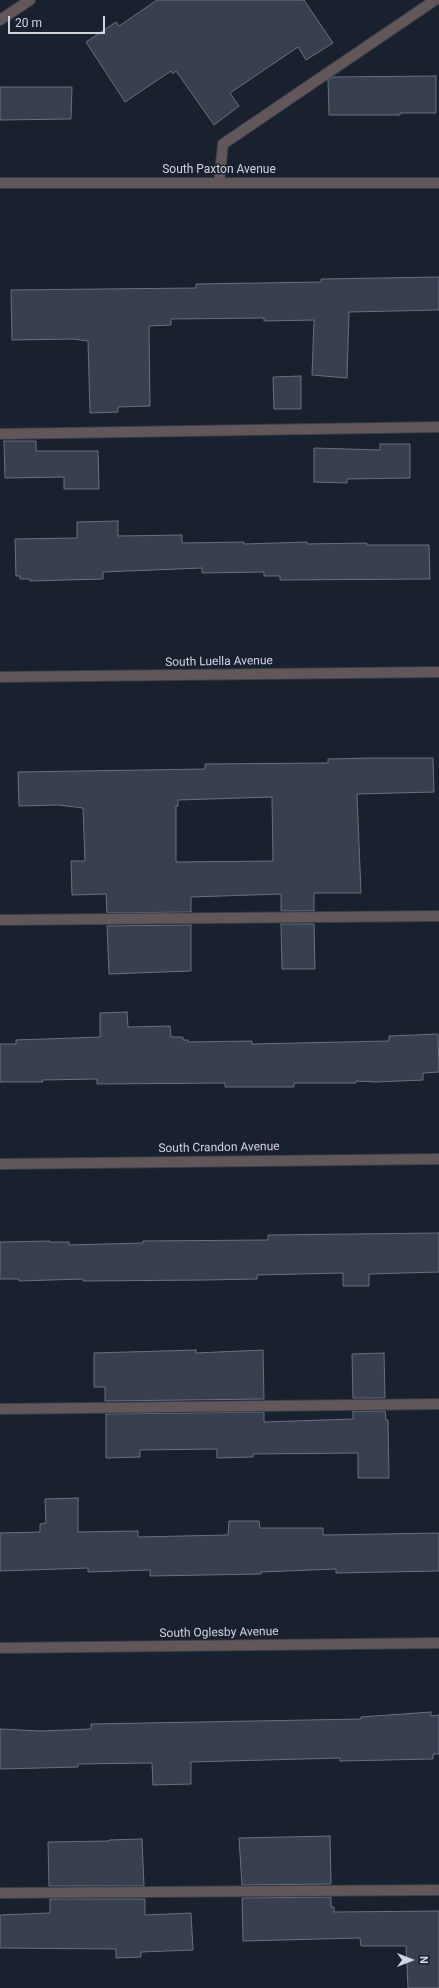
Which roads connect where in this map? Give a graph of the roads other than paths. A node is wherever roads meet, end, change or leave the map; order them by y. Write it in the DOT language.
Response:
graph roads {
  1 [pos="30,0"];
  2 [pos="435,0"];
  3 [pos="0,20"];
  4 [pos="439,182"];
  5 [pos="0,183"];
  6 [pos="219,183"];
  7 [pos="439,427"];
  8 [pos="0,434"];
  9 [pos="439,672"];
  10 [pos="0,677"];
  11 [pos="439,916"];
  12 [pos="0,920"];
  13 [pos="439,1159"];
  14 [pos="0,1164"];
  15 [pos="439,1404"];
  16 [pos="0,1409"];
  17 [pos="439,1643"];
  18 [pos="0,1648"];
  19 [pos="439,1890"];
  20 [pos="0,1894"];
  1 -- 3 [label="street"];
  2 -- 6 [label="street"];
  4 -- 6 [label="street, South Paxton Avenue"];
  5 -- 6 [label="street, South Paxton Avenue"];
  7 -- 8 [label="street"];
  9 -- 10 [label="street, South Luella Avenue"];
  11 -- 12 [label="street"];
  13 -- 14 [label="street, South Crandon Avenue"];
  15 -- 16 [label="street"];
  17 -- 18 [label="street, South Oglesby Avenue"];
  19 -- 20 [label="street"];
}
